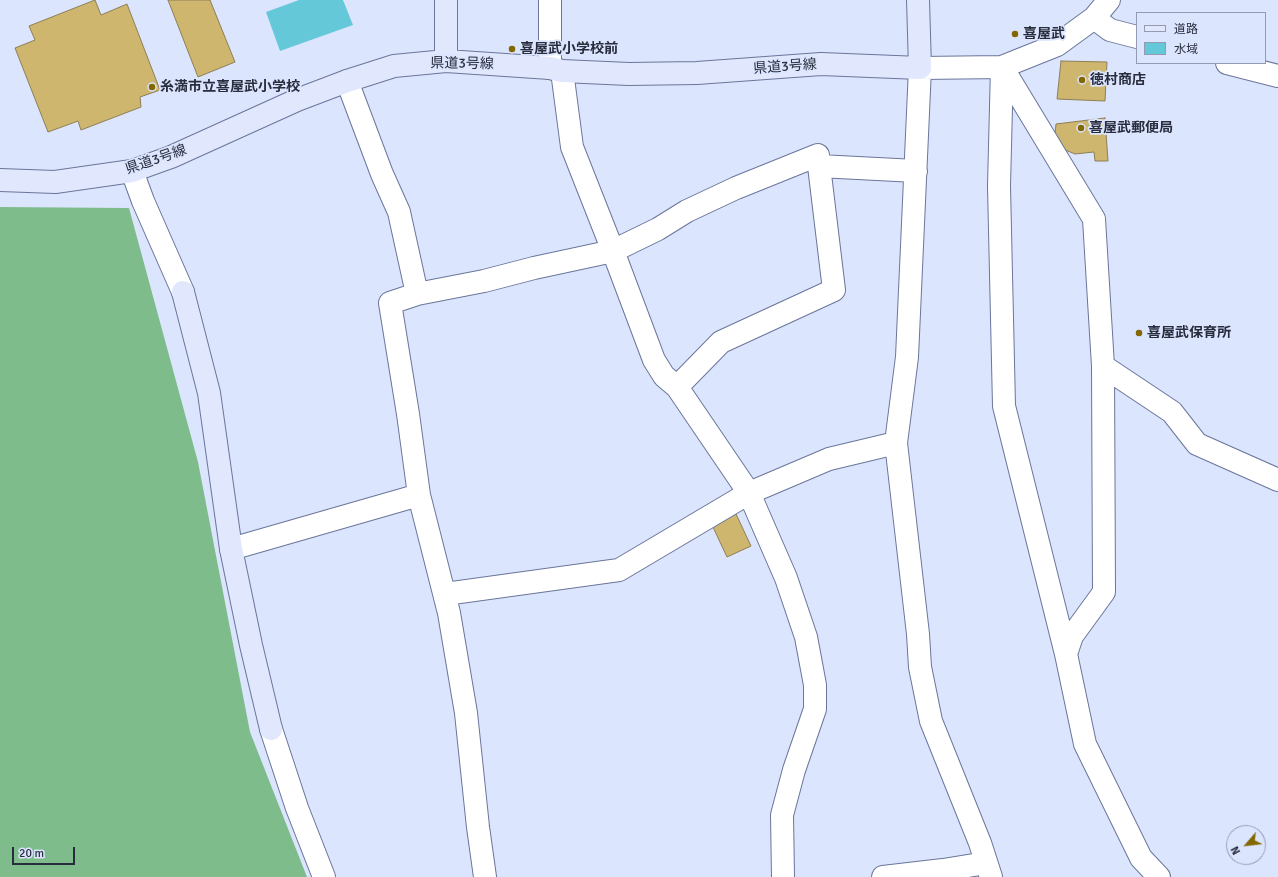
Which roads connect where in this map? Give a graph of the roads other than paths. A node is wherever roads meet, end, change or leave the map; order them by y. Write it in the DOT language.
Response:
graph roads {
  1 [pos="446,0"];
  2 [pos="550,0"];
  3 [pos="918,0"];
  4 [pos="1109,0"];
  5 [pos="1094,18"];
  6 [pos="1136,37"];
  7 [pos="446,61"];
  8 [pos="1231,64"];
  9 [pos="1002,67"];
  10 [pos="920,68"];
  11 [pos="556,70"];
  12 [pos="1278,76"];
  13 [pos="347,81"];
  14 [pos="819,166"];
  15 [pos="132,171"];
  16 [pos="916,171"];
  17 [pos="0,180"];
  18 [pos="613,251"];
  19 [pos="183,292"];
  20 [pos="417,294"];
  21 [pos="1103,366"];
  22 [pos="677,387"];
  23 [pos="896,443"];
  24 [pos="1278,480"];
  25 [pos="749,493"];
  26 [pos="419,496"];
  27 [pos="231,549"];
  28 [pos="445,594"];
  29 [pos="1066,654"];
  30 [pos="271,729"];
  31 [pos="989,870"];
  32 [pos="324,877"];
  33 [pos="486,877"];
  34 [pos="783,877"];
  35 [pos="883,877"];
  36 [pos="1159,877"];
  1 -- 7 [label="main road"];
  2 -- 11 [label="street"];
  3 -- 10 [label="main road"];
  4 -- 5 [label="street"];
  5 -- 6 [label="street"];
  5 -- 9 [label="street"];
  7 -- 11 [label="main road, 県道3号線"];
  7 -- 13 [label="main road, 県道3号線"];
  8 -- 12 [label="street"];
  9 -- 10 [label="street"];
  9 -- 21 [label="street"];
  9 -- 29 [label="street"];
  10 -- 11 [label="main road, 県道3号線"];
  10 -- 16 [label="street"];
  11 -- 18 [label="street"];
  13 -- 15 [label="main road, 県道3号線"];
  13 -- 20 [label="street"];
  14 -- 16 [label="street"];
  14 -- 18 [label="street"];
  14 -- 22 [label="street"];
  15 -- 17 [label="main road, 県道3号線"];
  15 -- 19 [label="street"];
  16 -- 23 [label="street"];
  18 -- 20 [label="street"];
  18 -- 22 [label="street"];
  19 -- 27 [label="main road"];
  20 -- 26 [label="street"];
  21 -- 24 [label="street"];
  21 -- 29 [label="street"];
  22 -- 25 [label="street"];
  23 -- 25 [label="street"];
  23 -- 31 [label="street"];
  25 -- 28 [label="street"];
  25 -- 34 [label="street"];
  26 -- 27 [label="street"];
  26 -- 28 [label="street"];
  27 -- 30 [label="main road"];
  28 -- 33 [label="street"];
  29 -- 36 [label="street"];
  30 -- 32 [label="street"];
  31 -- 35 [label="street"];
}
